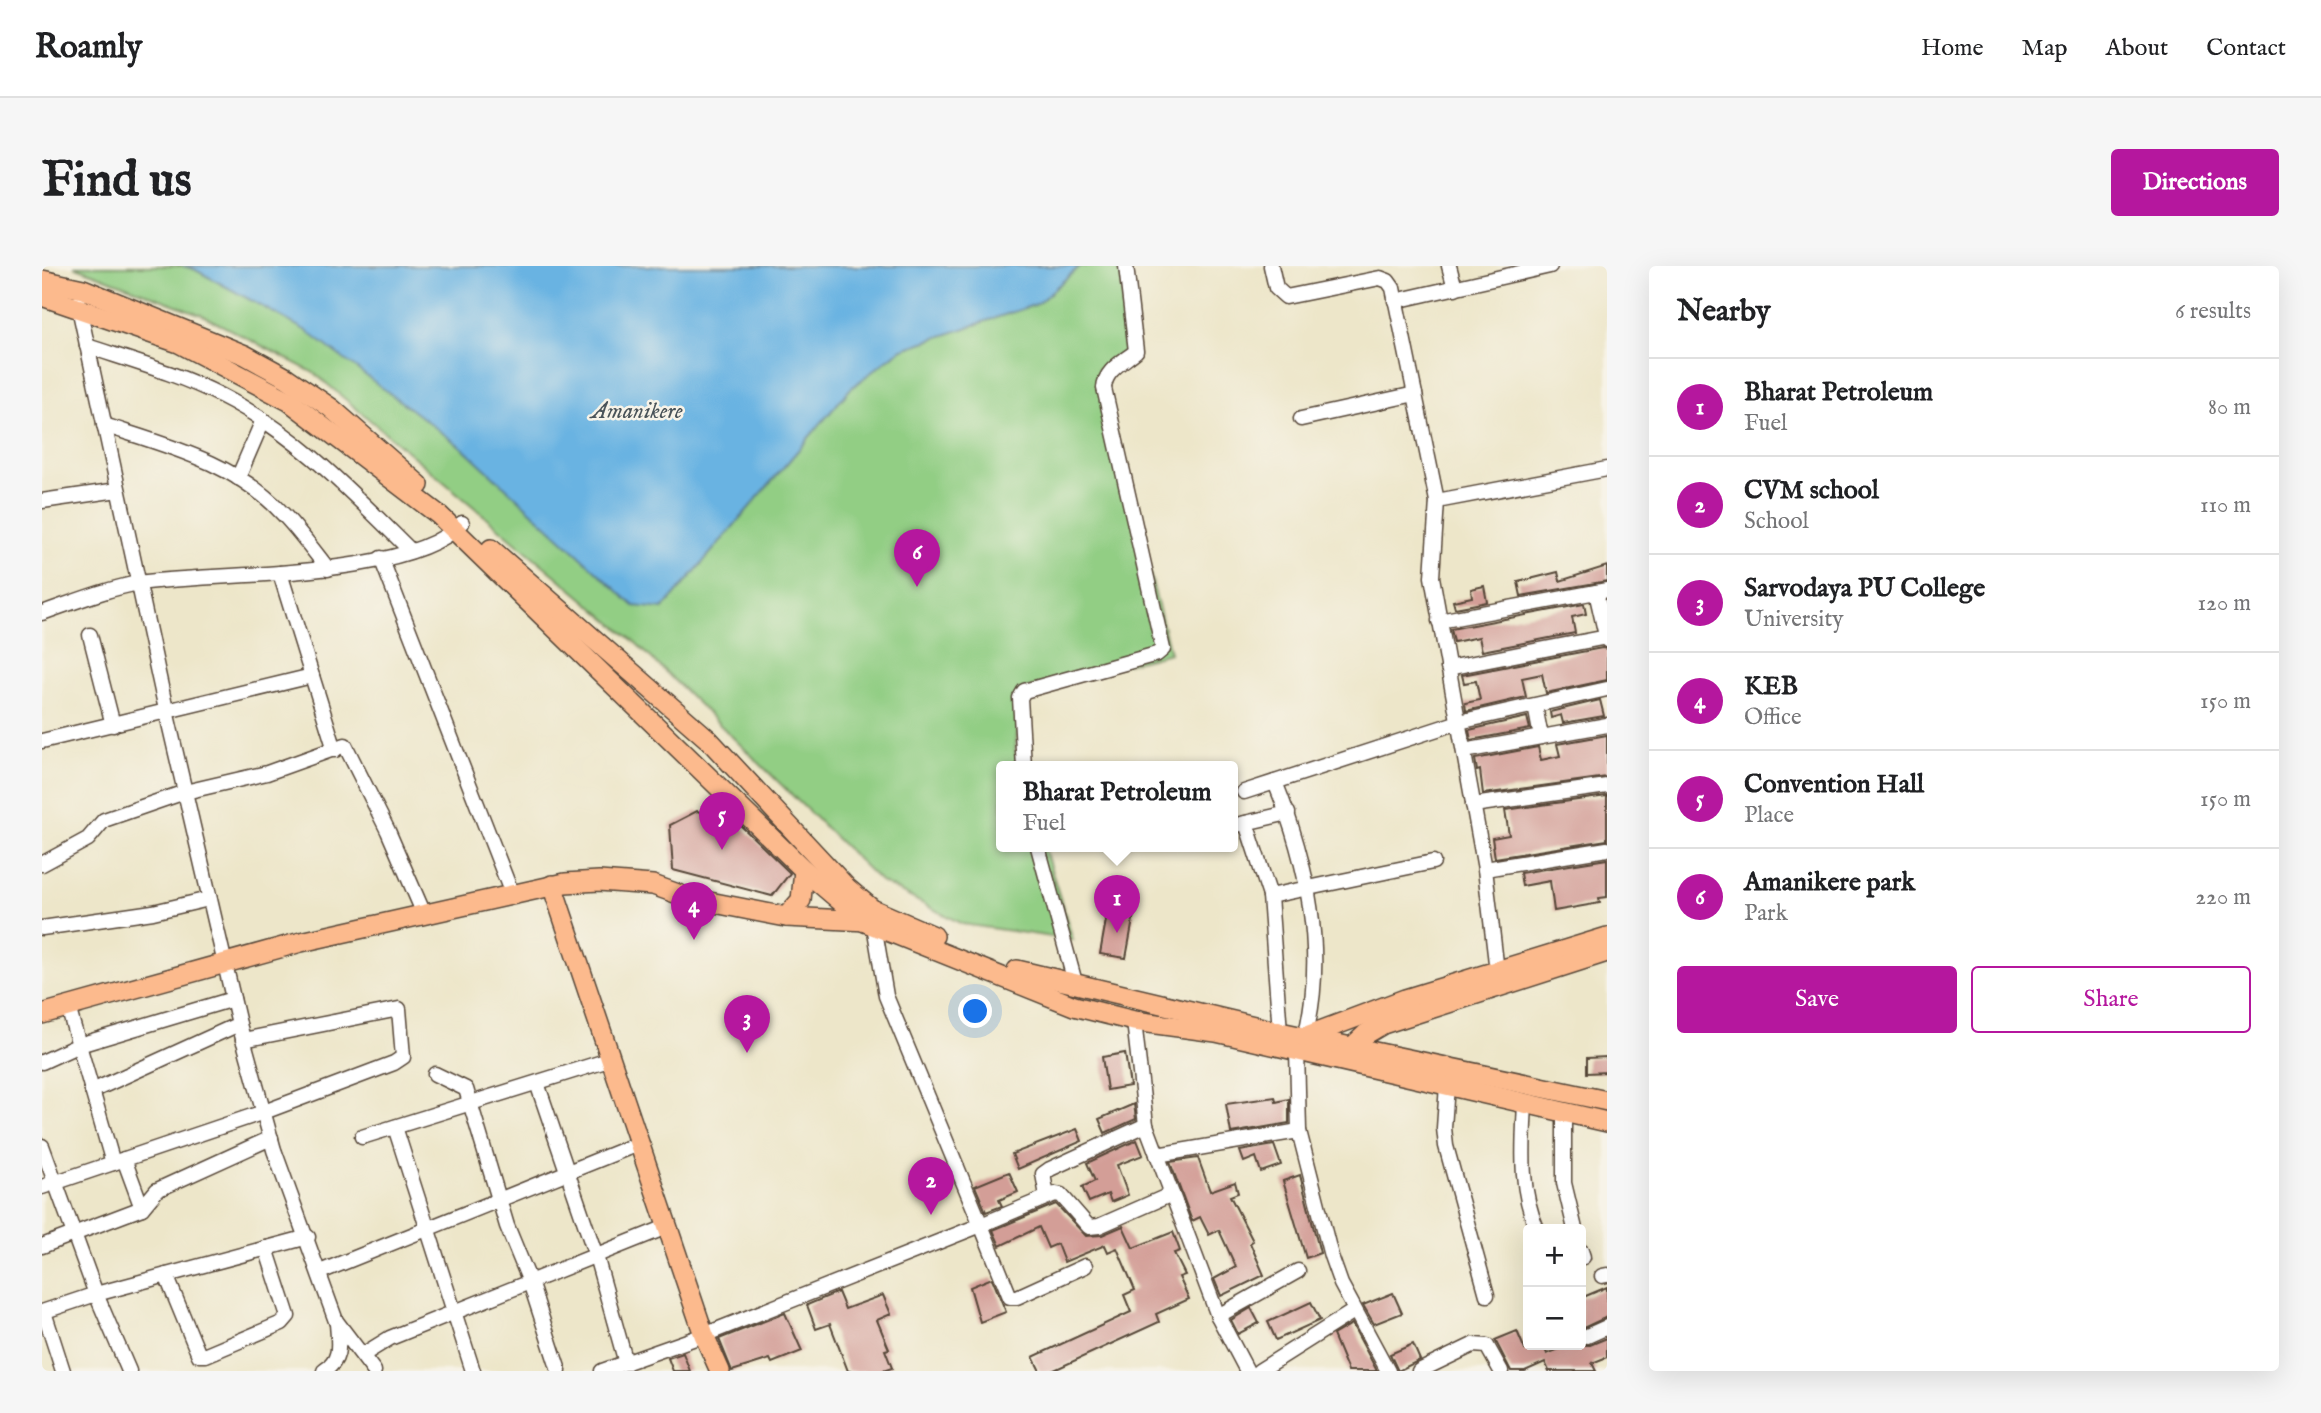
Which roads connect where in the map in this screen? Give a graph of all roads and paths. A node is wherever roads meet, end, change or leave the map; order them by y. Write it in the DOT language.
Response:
graph roads {
  1 [pos="1126,266"];
  2 [pos="1271,266"];
  3 [pos="1449,266"];
  4 [pos="1550,266"];
  5 [pos="42,280"];
  6 [pos="76,288"];
  7 [pos="1455,288"];
  8 [pos="42,296"];
  9 [pos="1395,301"];
  10 [pos="79,308"];
  11 [pos="87,346"];
  12 [pos="1415,394"];
  13 [pos="1301,419"];
  14 [pos="262,420"];
  15 [pos="104,425"];
  16 [pos="1607,469"];
  17 [pos="238,478"];
  18 [pos="118,490"];
  19 [pos="1437,500"];
  20 [pos="42,501"];
  21 [pos="458,527"];
  22 [pos="411,551"];
  23 [pos="381,558"];
  24 [pos="328,569"];
  25 [pos="280,573"];
  26 [pos="138,584"];
  27 [pos="1602,591"];
  28 [pos="42,613"];
  29 [pos="1439,621"];
  30 [pos="90,635"];
  31 [pos="1607,638"];
  32 [pos="1448,668"];
  33 [pos="312,676"];
  34 [pos="1607,689"];
  35 [pos="1535,706"];
  36 [pos="166,712"];
  37 [pos="1459,722"];
  38 [pos="1607,724"];
  39 [pos="113,725"];
  40 [pos="1541,737"];
  41 [pos="42,741"];
  42 [pos="335,750"];
  43 [pos="1464,751"];
  44 [pos="1024,761"];
  45 [pos="1275,782"];
  46 [pos="1607,786"];
  47 [pos="184,792"];
  48 [pos="1244,792"];
  49 [pos="1473,804"];
  50 [pos="1288,813"];
  51 [pos="1239,825"];
  52 [pos="1607,849"];
  53 [pos="1039,852"];
  54 [pos="1433,862"];
  55 [pos="42,864"];
  56 [pos="1485,869"];
  57 [pos="804,870"];
  58 [pos="552,885"];
  59 [pos="1308,889"];
  60 [pos="513,894"];
  61 [pos="1270,896"];
  62 [pos="209,899"];
  63 [pos="424,914"];
  64 [pos="786,916"];
  65 [pos="873,920"];
  66 [pos="42,928"];
  67 [pos="1607,937"];
  68 [pos="1607,952"];
  69 [pos="224,962"];
  70 [pos="1497,979"];
  71 [pos="1076,986"];
  72 [pos="233,999"];
  73 [pos="68,1007"];
  74 [pos="42,1014"];
  75 [pos="1134,1021"];
  76 [pos="239,1024"];
  77 [pos="1280,1031"];
  78 [pos="243,1040"];
  79 [pos="1301,1044"];
  80 [pos="79,1045"];
  81 [pos="1346,1053"];
  82 [pos="612,1059"];
  83 [pos="42,1062"];
  84 [pos="435,1074"];
  85 [pos="537,1083"];
  86 [pos="1447,1086"];
  87 [pos="92,1091"];
  88 [pos="1607,1101"];
  89 [pos="1525,1103"];
  90 [pos="469,1104"];
  91 [pos="264,1112"];
  92 [pos="1564,1112"];
  93 [pos="1607,1122"];
  94 [pos="1146,1125"];
  95 [pos="395,1127"];
  96 [pos="1299,1130"];
  97 [pos="362,1137"];
  98 [pos="271,1138"];
  99 [pos="640,1143"];
  100 [pos="42,1146"];
  101 [pos="1157,1155"];
  102 [pos="119,1161"];
  103 [pos="568,1172"];
  104 [pos="48,1184"];
  105 [pos="1172,1194"];
  106 [pos="1047,1196"];
  107 [pos="500,1198"];
  108 [pos="142,1208"];
  109 [pos="981,1224"];
  110 [pos="1535,1224"];
  111 [pos="1574,1224"];
  112 [pos="426,1226"];
  113 [pos="670,1226"];
  114 [pos="74,1236"];
  115 [pos="308,1237"];
  116 [pos="42,1245"];
  117 [pos="266,1248"];
  118 [pos="596,1256"];
  119 [pos="1085,1266"];
  120 [pos="1298,1271"];
  121 [pos="320,1272"];
  122 [pos="166,1275"];
  123 [pos="530,1282"];
  124 [pos="96,1294"];
  125 [pos="1487,1295"];
  126 [pos="1354,1311"];
  127 [pos="43,1312"];
  128 [pos="454,1313"];
  129 [pos="1218,1316"];
  130 [pos="337,1321"];
  131 [pos="1607,1327"];
  132 [pos="704,1335"];
  133 [pos="1587,1336"];
  134 [pos="364,1354"];
  135 [pos="626,1363"];
  136 [pos="64,1371"];
  137 [pos="129,1371"];
  138 [pos="324,1371"];
  139 [pos="374,1371"];
  140 [pos="473,1371"];
  141 [pos="559,1371"];
  142 [pos="602,1371"];
  143 [pos="720,1371"];
  144 [pos="1247,1371"];
  145 [pos="1259,1371"];
  146 [pos="1388,1371"];
  147 [pos="1419,1371"];
  148 [pos="1501,1371"];
  1 -- 44 [label="street"];
  2 -- 9 [label="street"];
  3 -- 7 [label="street"];
  4 -- 7 [label="street"];
  5 -- 6 [label="main road"];
  6 -- 10 [label="street"];
  6 -- 21 [label="main road"];
  7 -- 9 [label="street"];
  8 -- 10 [label="main road"];
  9 -- 12 [label="street"];
  10 -- 11 [label="street"];
  10 -- 21 [label="main road"];
  11 -- 14 [label="street"];
  11 -- 15 [label="street"];
  12 -- 13 [label="street"];
  12 -- 19 [label="street"];
  14 -- 17 [label="street"];
  14 -- 22 [label="street"];
  15 -- 17 [label="street"];
  15 -- 18 [label="street"];
  16 -- 19 [label="street"];
  17 -- 24 [label="street"];
  18 -- 20 [label="street"];
  18 -- 26 [label="street"];
  19 -- 29 [label="street"];
  21 -- 22 [label="street"];
  21 -- 57 [label="main road"];
  21 -- 65 [label="main road"];
  22 -- 23 [label="street"];
  23 -- 24 [label="street"];
  23 -- 60 [label="street"];
  24 -- 25 [label="street"];
  25 -- 26 [label="street"];
  25 -- 33 [label="street"];
  26 -- 28 [label="street"];
  26 -- 36 [label="street"];
  27 -- 29 [label="street"];
  27 -- 31 [label="street"];
  29 -- 32 [label="street"];
  30 -- 39 [label="street"];
  31 -- 32 [label="street"];
  32 -- 37 [label="street"];
  33 -- 36 [label="street"];
  33 -- 42 [label="street"];
  34 -- 35 [label="street"];
  35 -- 37 [label="street"];
  35 -- 40 [label="street"];
  36 -- 39 [label="street"];
  36 -- 47 [label="street"];
  37 -- 43 [label="street"];
  37 -- 45 [label="street"];
  38 -- 40 [label="street"];
  39 -- 41 [label="street"];
  40 -- 43 [label="street"];
  42 -- 47 [label="street"];
  42 -- 63 [label="street"];
  43 -- 49 [label="street"];
  45 -- 48 [label="street"];
  45 -- 50 [label="street"];
  46 -- 49 [label="street"];
  47 -- 55 [label="street"];
  47 -- 62 [label="street"];
  49 -- 56 [label="street"];
  50 -- 51 [label="street"];
  50 -- 59 [label="street"];
  51 -- 61 [label="street"];
  52 -- 56 [label="street"];
  53 -- 71 [label="street"];
  54 -- 59 [label="street"];
  56 -- 70 [label="street"];
  57 -- 64 [label="main road"];
  57 -- 65 [label="main road"];
  58 -- 60 [label="main road"];
  58 -- 64 [label="main road"];
  58 -- 82 [label="main road"];
  59 -- 61 [label="street"];
  59 -- 79 [label="street"];
  60 -- 63 [label="main road"];
  61 -- 77 [label="street"];
  62 -- 66 [label="street"];
  62 -- 69 [label="street"];
  63 -- 69 [label="main road"];
  64 -- 65 [label="main road"];
  65 -- 71 [label="main road"];
  65 -- 75 [label="main road"];
  65 -- 109 [label="street"];
  67 -- 70 [label="main road"];
  68 -- 70 [label="main road"];
  69 -- 72 [label="street"];
  69 -- 73 [label="main road"];
  70 -- 79 [label="main road"];
  70 -- 81 [label="main road"];
  71 -- 77 [label="main road"];
  72 -- 76 [label="street"];
  72 -- 80 [label="street"];
  73 -- 74 [label="main road"];
  73 -- 80 [label="street"];
  75 -- 79 [label="main road"];
  75 -- 94 [label="street"];
  76 -- 78 [label="street"];
  76 -- 87 [label="street"];
  77 -- 79 [label="main road"];
  78 -- 91 [label="street"];
  78 -- 91 [label="street"];
  79 -- 81 [label="main road"];
  79 -- 96 [label="street"];
  80 -- 83 [label="street"];
  80 -- 87 [label="street"];
  81 -- 86 [label="main road"];
  81 -- 88 [label="main road"];
  82 -- 85 [label="street"];
  82 -- 99 [label="main road"];
  84 -- 90 [label="street"];
  85 -- 90 [label="street"];
  85 -- 103 [label="street"];
  86 -- 89 [label="main road"];
  86 -- 125 [label="street"];
  87 -- 102 [label="street"];
  89 -- 92 [label="main road"];
  89 -- 110 [label="street"];
  90 -- 95 [label="street"];
  90 -- 107 [label="street"];
  91 -- 98 [label="street"];
  91 -- 102 [label="street"];
  92 -- 93 [label="main road"];
  92 -- 111 [label="street"];
  94 -- 101 [label="street"];
  94 -- 106 [label="street"];
  95 -- 97 [label="street"];
  95 -- 112 [label="street"];
  96 -- 101 [label="street"];
  96 -- 126 [label="street"];
  98 -- 108 [label="street"];
  98 -- 115 [label="street"];
  99 -- 103 [label="street"];
  99 -- 113 [label="main road"];
  100 -- 104 [label="street"];
  101 -- 105 [label="street"];
  102 -- 104 [label="street"];
  102 -- 108 [label="street"];
  103 -- 107 [label="street"];
  103 -- 118 [label="street"];
  104 -- 114 [label="street"];
  105 -- 106 [label="street"];
  105 -- 129 [label="street"];
  106 -- 109 [label="street"];
  107 -- 112 [label="street"];
  107 -- 123 [label="street"];
  108 -- 114 [label="street"];
  109 -- 119 [label="street"];
  109 -- 132 [label="street"];
  112 -- 121 [label="street"];
  112 -- 128 [label="street"];
  113 -- 118 [label="street"];
  113 -- 132 [label="main road"];
  114 -- 116 [label="street"];
  114 -- 124 [label="street"];
  115 -- 117 [label="street"];
  115 -- 121 [label="street"];
  117 -- 122 [label="street"];
  117 -- 122 [label="street"];
  118 -- 123 [label="street"];
  118 -- 135 [label="street"];
  120 -- 129 [label="street"];
  121 -- 130 [label="street"];
  122 -- 124 [label="street"];
  123 -- 128 [label="street"];
  123 -- 141 [label="street"];
  124 -- 127 [label="street"];
  124 -- 137 [label="street"];
  126 -- 145 [label="street"];
  126 -- 146 [label="street"];
  127 -- 136 [label="street"];
  128 -- 134 [label="street"];
  128 -- 140 [label="street"];
  129 -- 144 [label="street"];
  130 -- 134 [label="street"];
  130 -- 138 [label="street"];
  131 -- 133 [label="street"];
  132 -- 135 [label="street"];
  132 -- 143 [label="main road"];
  134 -- 139 [label="street"];
  135 -- 142 [label="street"];
  147 -- 148 [label="street"];
}
